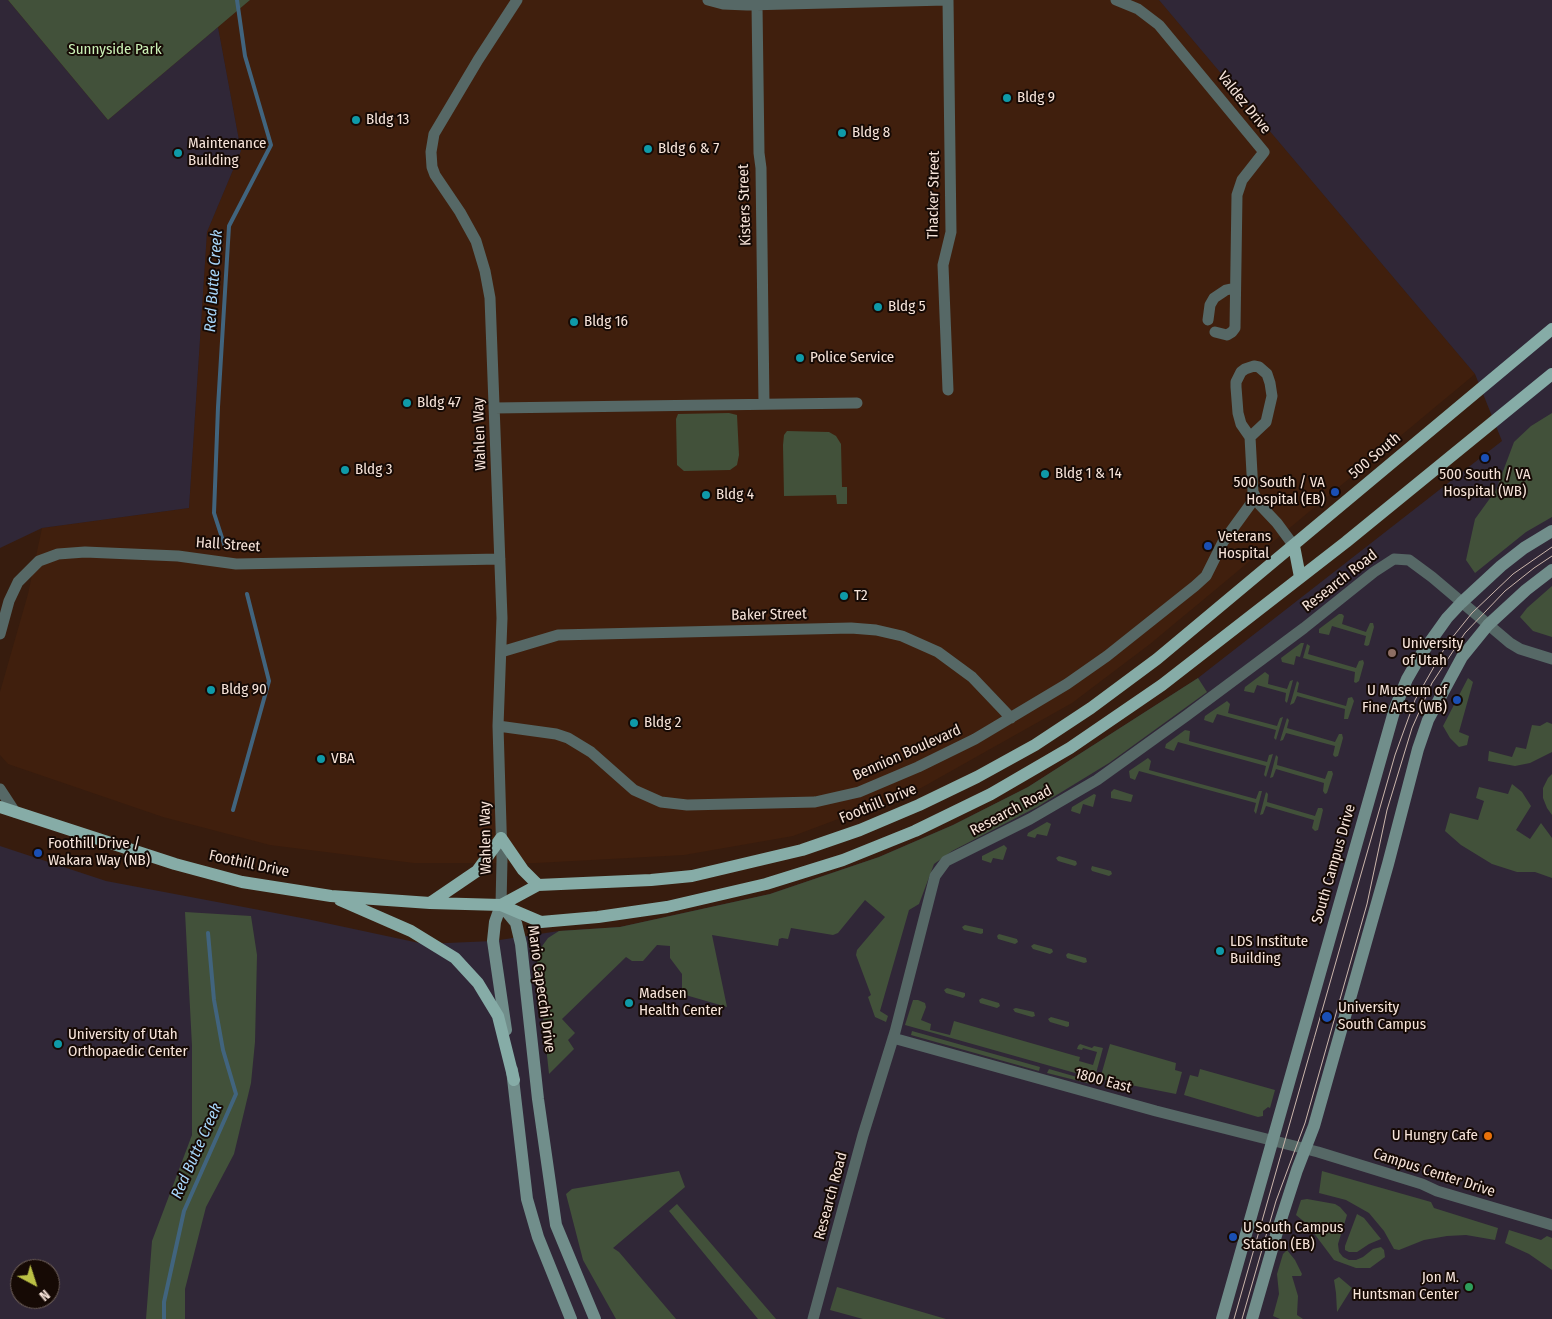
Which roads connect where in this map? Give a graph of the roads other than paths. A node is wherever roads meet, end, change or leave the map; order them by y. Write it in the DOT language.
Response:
graph roads {
  1 [pos="517,0"];
  2 [pos="708,0"];
  3 [pos="947,0"];
  4 [pos="1116,0"];
  5 [pos="757,5"];
  6 [pos="1235,288"];
  7 [pos="1208,320"];
  8 [pos="1552,328"];
  9 [pos="1215,332"];
  10 [pos="1552,374"];
  11 [pos="948,390"];
  12 [pos="857,402"];
  13 [pos="764,404"];
  14 [pos="494,408"];
  15 [pos="1250,437"];
  16 [pos="1255,498"];
  17 [pos="1552,531"];
  18 [pos="1294,546"];
  19 [pos="500,559"];
  20 [pos="1552,570"];
  21 [pos="1300,578"];
  22 [pos="1461,603"];
  23 [pos="1219,608"];
  24 [pos="1488,625"];
  25 [pos="0,634"];
  26 [pos="501,652"];
  27 [pos="1552,659"];
  28 [pos="1011,718"];
  29 [pos="498,726"];
  30 [pos="0,789"];
  31 [pos="0,807"];
  32 [pos="15,812"];
  33 [pos="501,838"];
  34 [pos="538,885"];
  35 [pos="331,896"];
  36 [pos="430,903"];
  37 [pos="501,904"];
  38 [pos="893,1038"];
  39 [pos="514,1080"];
  40 [pos="1273,1140"];
  41 [pos="1306,1149"];
  42 [pos="1552,1225"];
  43 [pos="571,1319"];
  44 [pos="595,1319"];
  45 [pos="813,1319"];
  46 [pos="1222,1319"];
  47 [pos="1252,1319"];
  1 -- 14 [label="street, Wahlen Way"];
  2 -- 5 [label="street"];
  3 -- 5 [label="street"];
  3 -- 11 [label="street, Thacker Street"];
  4 -- 6 [label="street, Valdez Drive"];
  5 -- 13 [label="street, Kisters Street"];
  6 -- 7 [label="street"];
  6 -- 9 [label="street, Valdez Drive"];
  8 -- 18 [label="main road, 500 South"];
  10 -- 21 [label="main road"];
  12 -- 13 [label="street"];
  13 -- 14 [label="street"];
  14 -- 19 [label="street, Wahlen Way"];
  15 -- 15 [label="street"];
  15 -- 16 [label="street"];
  16 -- 18 [label="street"];
  16 -- 28 [label="street, Bennion Boulevard"];
  17 -- 22 [label="street, South Campus Drive"];
  18 -- 21 [label="main road"];
  18 -- 23 [label="main road, 500 South"];
  19 -- 25 [label="street, Hall Street"];
  19 -- 26 [label="street, Wahlen Way"];
  20 -- 24 [label="street"];
  21 -- 37 [label="main road, Foothill Drive"];
  22 -- 24 [label="street, Research Road"];
  22 -- 38 [label="street, Research Road"];
  22 -- 40 [label="street, South Campus Drive"];
  23 -- 34 [label="main road, Foothill Drive"];
  24 -- 27 [label="street"];
  24 -- 41 [label="street"];
  26 -- 28 [label="street, Baker Street"];
  26 -- 29 [label="street, Wahlen Way"];
  28 -- 29 [label="street, Bennion Boulevard"];
  29 -- 33 [label="street, Wahlen Way"];
  30 -- 32 [label="street"];
  31 -- 32 [label="main road, Foothill Drive"];
  32 -- 35 [label="main road, Foothill Drive"];
  33 -- 34 [label="main road"];
  33 -- 36 [label="main road"];
  33 -- 37 [label="street, Wahlen Way"];
  34 -- 37 [label="main road, Foothill Drive"];
  35 -- 36 [label="main road, Foothill Drive"];
  35 -- 39 [label="main road"];
  36 -- 37 [label="main road, Foothill Drive"];
  37 -- 39 [label="street"];
  37 -- 44 [label="street, Mario Capecchi Drive"];
  38 -- 40 [label="street, 1800 East"];
  38 -- 45 [label="street, Research Road"];
  39 -- 43 [label="street"];
  40 -- 41 [label="street, 1800 East"];
  40 -- 46 [label="street, South Campus Drive"];
  41 -- 42 [label="street, Campus Center Drive"];
  41 -- 47 [label="street"];
}
